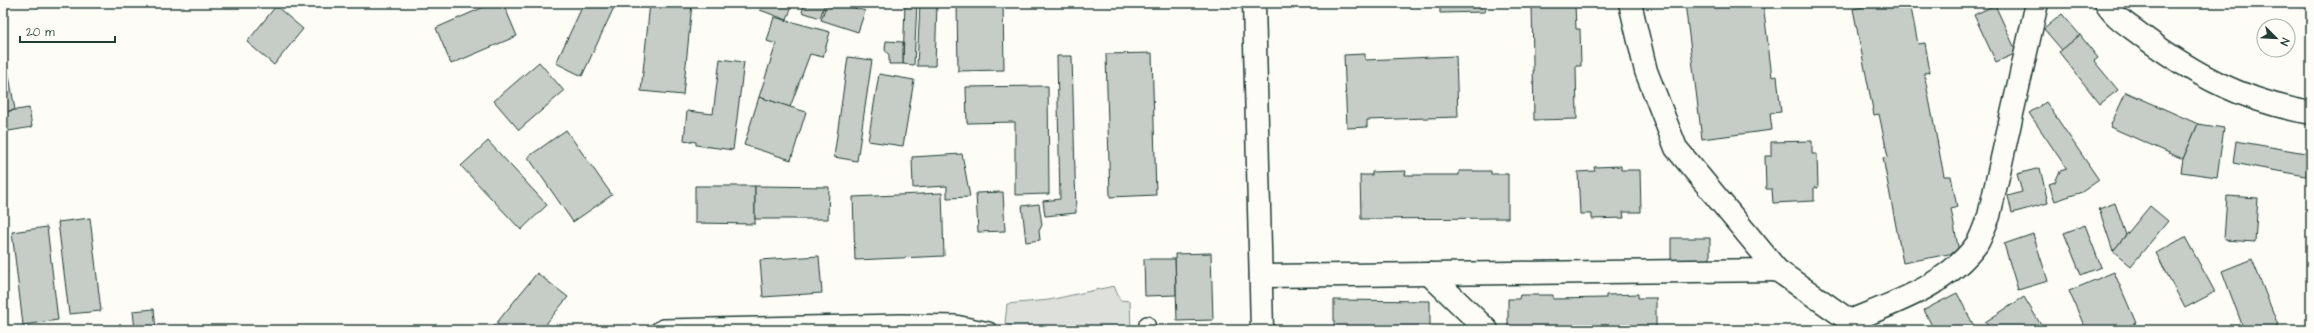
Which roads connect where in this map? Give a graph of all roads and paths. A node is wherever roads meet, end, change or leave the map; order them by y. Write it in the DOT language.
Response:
graph roads {
  1 [pos="1254,3"];
  2 [pos="1630,3"];
  3 [pos="2037,3"];
  4 [pos="2106,3"];
  5 [pos="2311,113"];
  6 [pos="1777,270"];
  7 [pos="1429,274"];
  8 [pos="1261,276"];
  9 [pos="1854,326"];
  10 [pos="658,330"];
  11 [pos="989,330"];
  12 [pos="1262,330"];
  13 [pos="1487,330"];
  1 -- 8 [label="street"];
  2 -- 6 [label="street"];
  3 -- 9 [label="street"];
  4 -- 5 [label="street"];
  6 -- 7 [label="street"];
  6 -- 9 [label="street"];
  7 -- 8 [label="street"];
  7 -- 13 [label="street"];
  8 -- 12 [label="street"];
  10 -- 11 [label="lane"];
}
